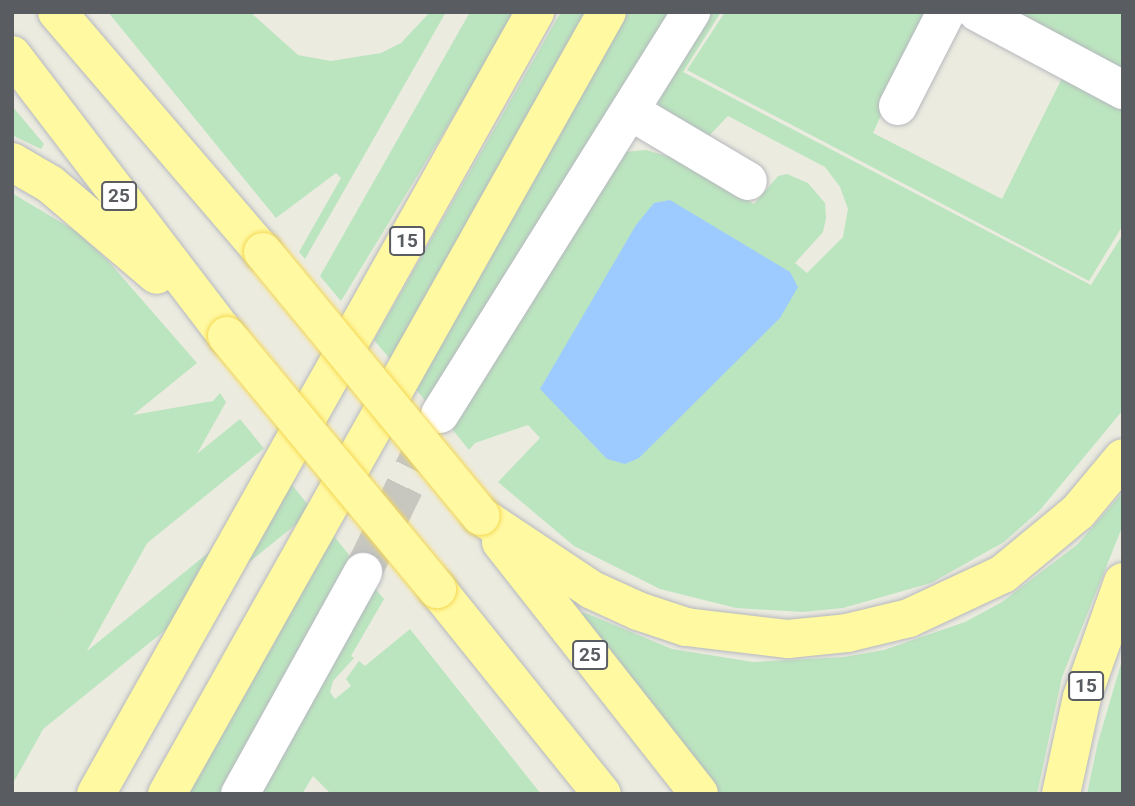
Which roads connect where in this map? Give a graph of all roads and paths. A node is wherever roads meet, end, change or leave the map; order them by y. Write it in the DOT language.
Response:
graph roads {
  1 [pos="57,12"];
  2 [pos="535,12"];
  3 [pos="607,12"];
  4 [pos="691,12"];
  5 [pos="946,12"];
  6 [pos="977,12"];
  7 [pos="12,55"];
  8 [pos="1123,90"];
  9 [pos="898,106"];
  10 [pos="631,111"];
  11 [pos="12,162"];
  12 [pos="748,181"];
  13 [pos="227,336"];
  14 [pos="440,414"];
  15 [pos="1123,458"];
  16 [pos="481,516"];
  17 [pos="363,572"];
  18 [pos="1123,582"];
  19 [pos="97,790"];
  20 [pos="167,794"];
  21 [pos="240,794"];
  22 [pos="603,794"];
  23 [pos="699,794"];
  24 [pos="1061,794"];
  1 -- 16 [label="main road, 25, bridge"];
  2 -- 19 [label="main road, 15"];
  3 -- 20 [label="main road"];
  4 -- 10 [label="street"];
  5 -- 9 [label="street"];
  6 -- 8 [label="street"];
  7 -- 13 [label="main road, 25"];
  10 -- 12 [label="street"];
  10 -- 14 [label="street"];
  11 -- 13 [label="main road"];
  13 -- 22 [label="main road, bridge"];
  15 -- 16 [label="main road"];
  16 -- 23 [label="main road, 25"];
  17 -- 21 [label="street"];
  18 -- 24 [label="main road, 15"];
}
